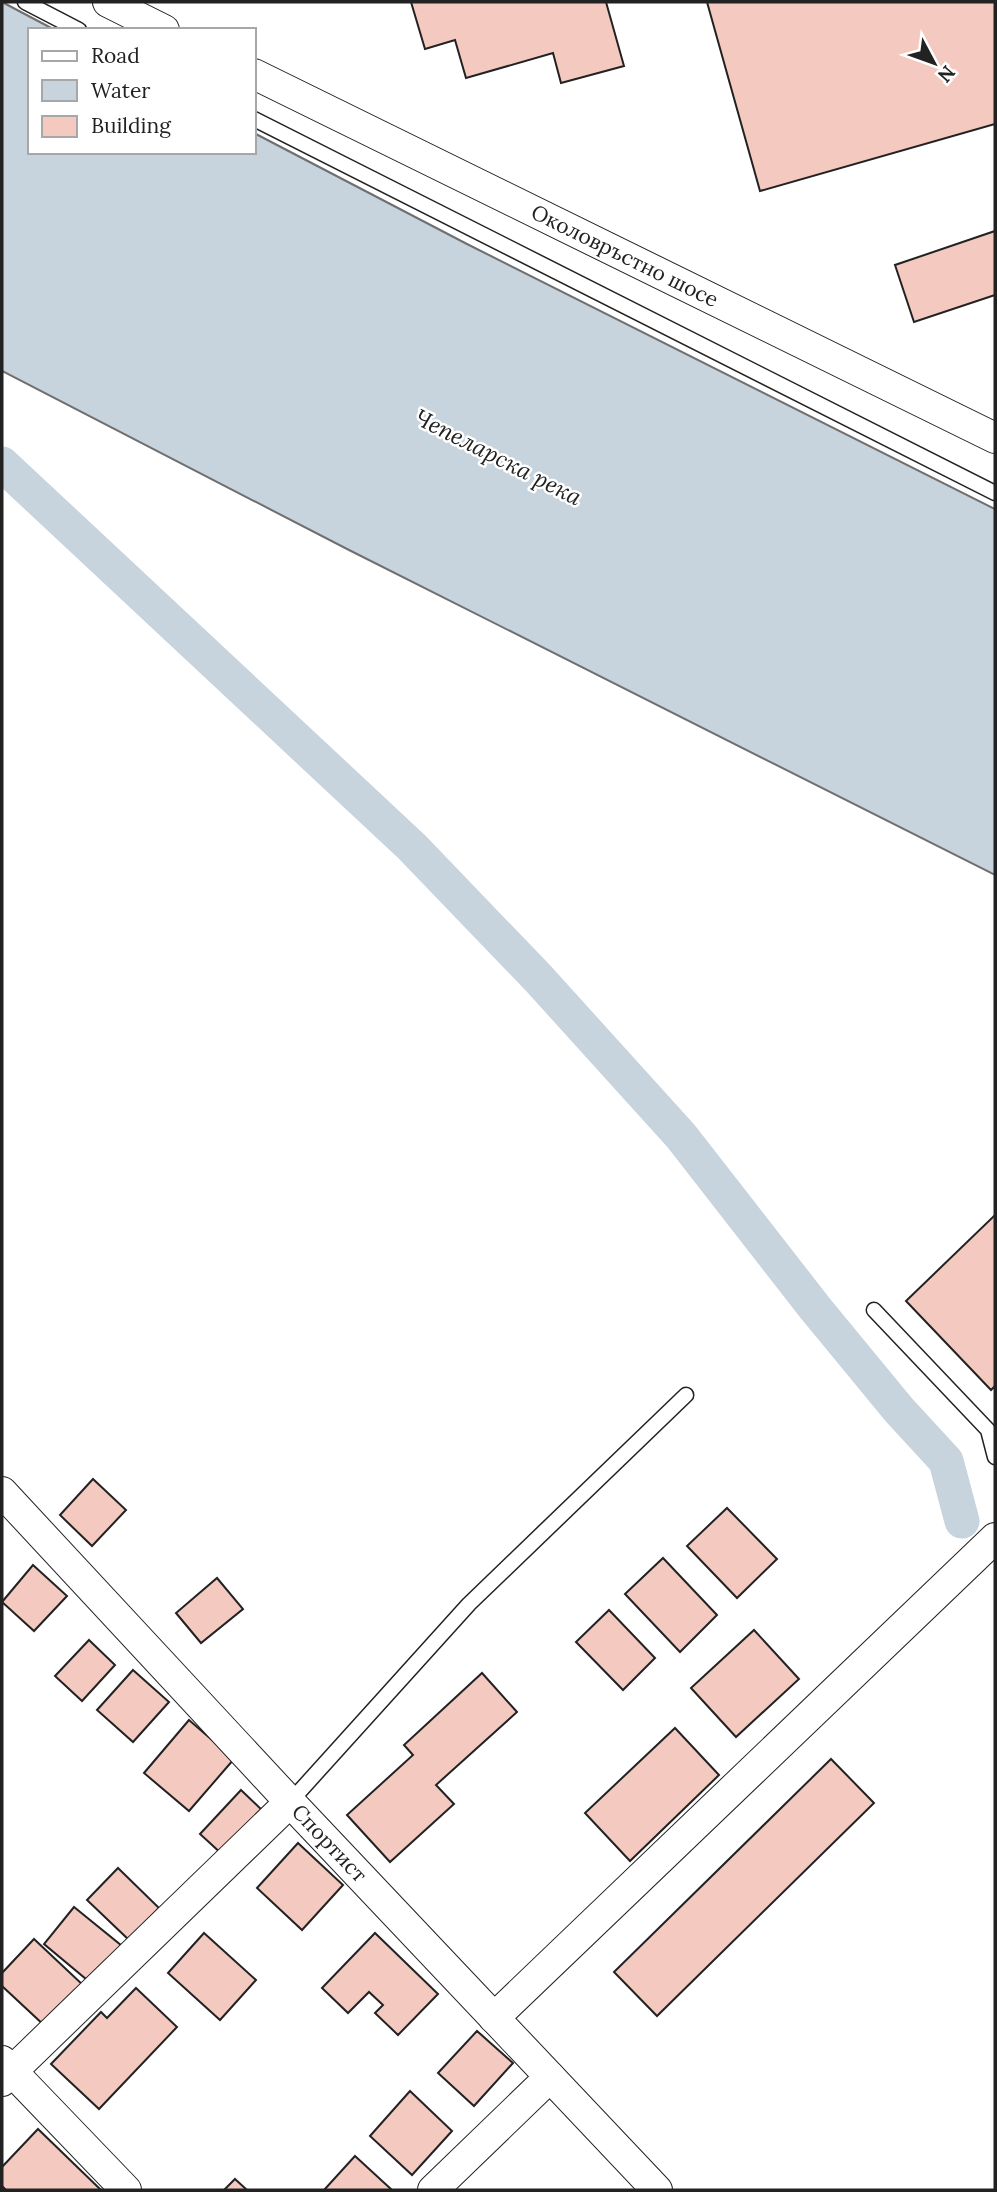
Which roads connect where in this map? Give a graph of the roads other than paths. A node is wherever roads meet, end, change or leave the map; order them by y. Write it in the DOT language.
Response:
graph roads {
  1 [pos="25,2"];
  2 [pos="108,2"];
  3 [pos="75,28"];
  4 [pos="160,28"];
  5 [pos="256,75"];
  6 [pos="256,120"];
  7 [pos="995,439"];
  8 [pos="995,493"];
  9 [pos="874,1310"];
  10 [pos="686,1395"];
  11 [pos="995,1457"];
  12 [pos="2,1492"];
  13 [pos="995,1538"];
  14 [pos="289,1802"];
  15 [pos="494,2018"];
  16 [pos="5,2071"];
  17 [pos="550,2077"];
  18 [pos="126,2190"];
  19 [pos="433,2190"];
  20 [pos="657,2190"];
  1 -- 3 [label="lane"];
  2 -- 4 [label="street"];
  5 -- 7 [label="street, Околовръстно шосе"];
  6 -- 8 [label="lane"];
  9 -- 11 [label="lane"];
  10 -- 14 [label="lane"];
  12 -- 14 [label="street, Спортист"];
  13 -- 15 [label="street"];
  14 -- 15 [label="street, Спортист"];
  14 -- 16 [label="street"];
  15 -- 17 [label="street, Спортист"];
  16 -- 18 [label="street"];
  17 -- 19 [label="street"];
  17 -- 20 [label="street, Спортист"];
}
